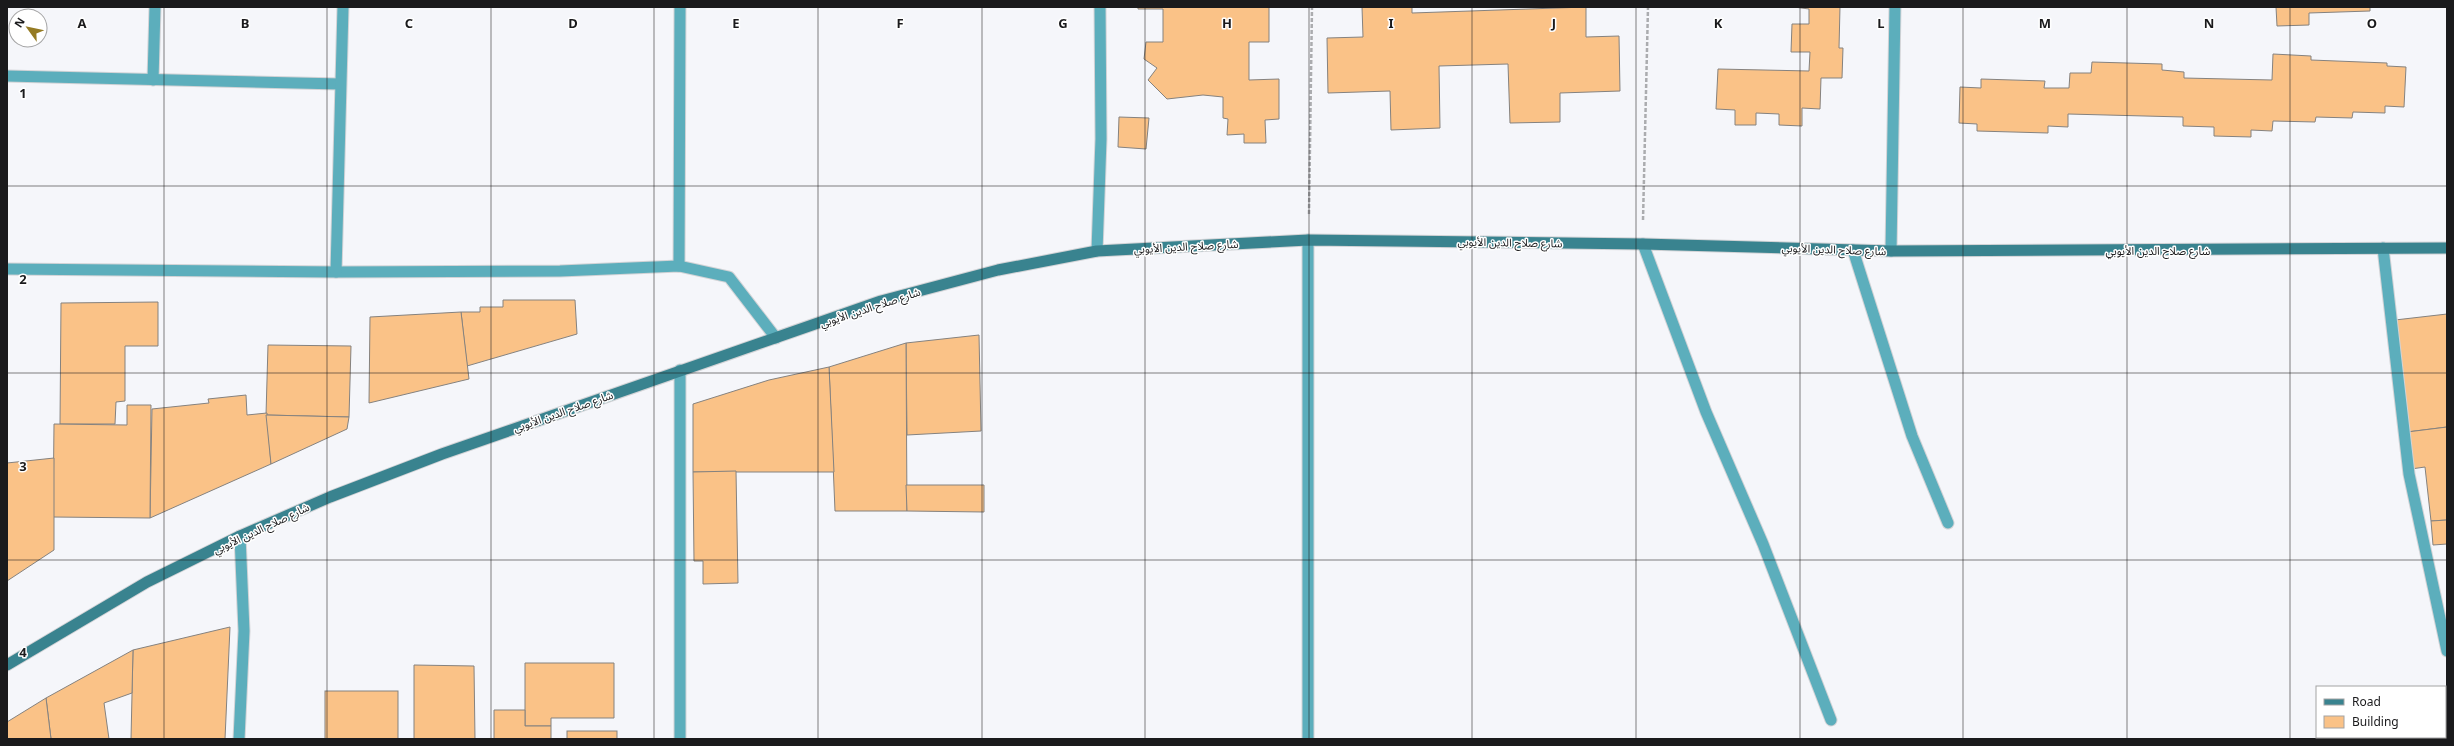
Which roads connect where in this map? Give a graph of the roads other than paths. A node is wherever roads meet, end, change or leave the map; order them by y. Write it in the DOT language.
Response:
graph roads {
  1 [pos="155,7"];
  2 [pos="343,7"];
  3 [pos="680,7"];
  4 [pos="1100,7"];
  5 [pos="1895,7"];
  6 [pos="7,76"];
  7 [pos="153,80"];
  8 [pos="340,84"];
  9 [pos="1308,240"];
  10 [pos="1643,244"];
  11 [pos="2383,248"];
  12 [pos="2447,248"];
  13 [pos="1853,250"];
  14 [pos="1097,251"];
  15 [pos="1891,251"];
  16 [pos="679,266"];
  17 [pos="7,269"];
  18 [pos="336,272"];
  19 [pos="776,338"];
  20 [pos="680,370"];
  21 [pos="1948,523"];
  22 [pos="240,536"];
  23 [pos="2447,651"];
  24 [pos="7,665"];
  25 [pos="1831,720"];
  26 [pos="239,739"];
  27 [pos="680,739"];
  28 [pos="1308,739"];
  1 -- 7 [label="street"];
  2 -- 8 [label="street"];
  3 -- 16 [label="street"];
  4 -- 14 [label="street"];
  5 -- 15 [label="street"];
  6 -- 7 [label="street"];
  7 -- 8 [label="street"];
  8 -- 18 [label="street"];
  9 -- 10 [label="main road, شارع صلاح الدين الأيوبي"];
  9 -- 14 [label="main road, شارع صلاح الدين الأيوبي"];
  9 -- 28 [label="street"];
  10 -- 13 [label="main road, شارع صلاح الدين الأيوبي"];
  10 -- 25 [label="street"];
  11 -- 12 [label="main road, شارع صلاح الدين الأيوبي"];
  11 -- 15 [label="main road, شارع صلاح الدين الأيوبي"];
  11 -- 23 [label="street"];
  13 -- 15 [label="main road, شارع صلاح الدين الأيوبي"];
  13 -- 21 [label="street"];
  14 -- 19 [label="main road, شارع صلاح الدين الأيوبي"];
  16 -- 18 [label="street"];
  16 -- 19 [label="street"];
  17 -- 18 [label="street"];
  19 -- 20 [label="main road, شارع صلاح الدين الأيوبي"];
  20 -- 22 [label="main road, شارع صلاح الدين الأيوبي"];
  20 -- 27 [label="street"];
  22 -- 24 [label="main road, شارع صلاح الدين الأيوبي"];
  22 -- 26 [label="street"];
}
